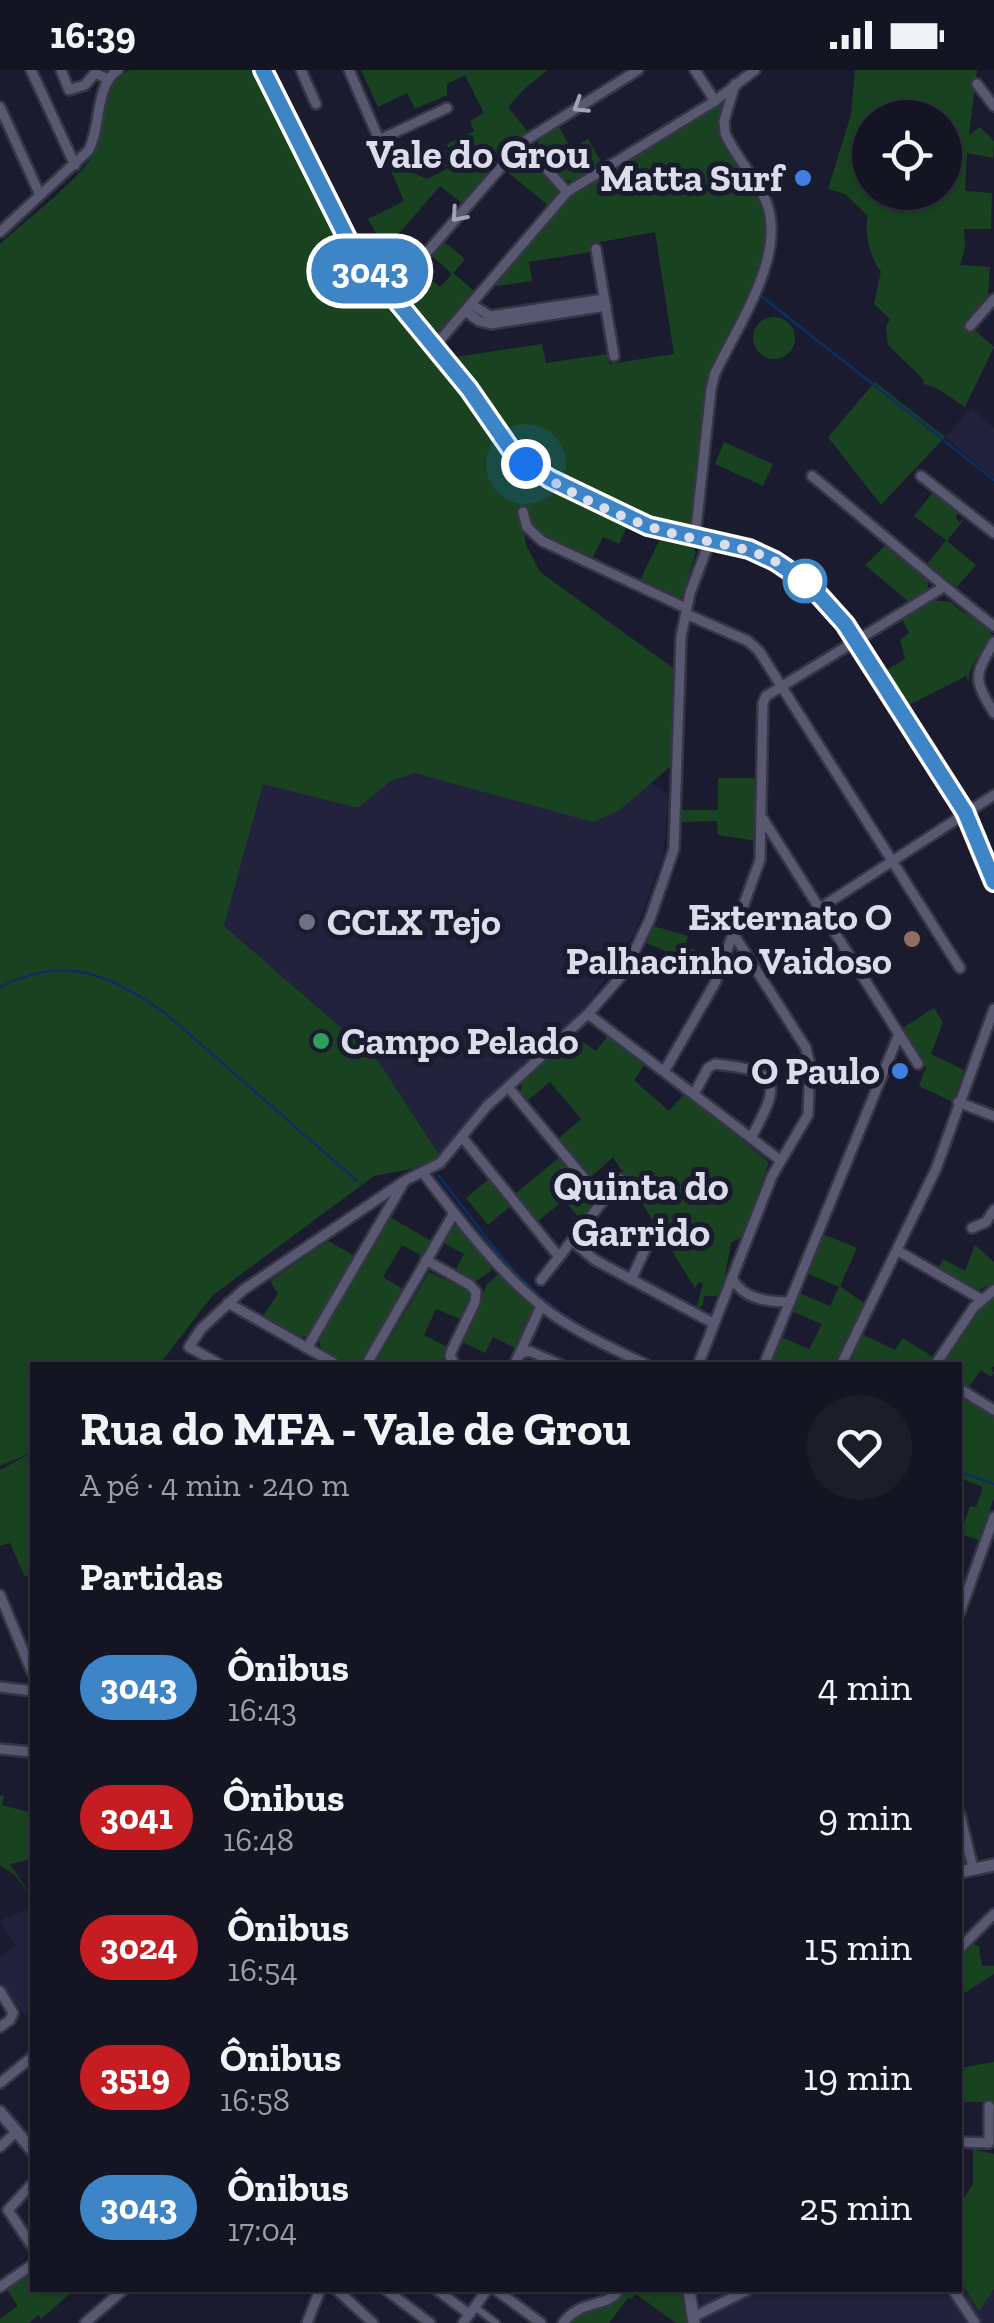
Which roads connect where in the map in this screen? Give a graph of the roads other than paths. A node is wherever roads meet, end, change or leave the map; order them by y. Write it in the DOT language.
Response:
graph roads {
  1 [pos="31,70"];
  2 [pos="61,70"];
  3 [pos="118,70"];
  4 [pos="263,70"];
  5 [pos="301,70"];
  6 [pos="349,70"];
  7 [pos="638,70"];
  8 [pos="695,70"];
  9 [pos="754,70"];
  10 [pos="93,71"];
  11 [pos="108,78"];
  12 [pos="735,84"];
  13 [pos="977,84"];
  14 [pos="715,101"];
  15 [pos="316,104"];
  16 [pos="994,106"];
  17 [pos="0,108"];
  18 [pos="448,108"];
  19 [pos="381,140"];
  20 [pos="523,142"];
  21 [pos="447,158"];
  22 [pos="75,165"];
  23 [pos="568,192"];
  24 [pos="40,196"];
  25 [pos="0,232"];
  26 [pos="596,249"];
  27 [pos="390,295"];
  28 [pos="994,298"];
  29 [pos="605,302"];
  30 [pos="468,308"];
  31 [pos="970,326"];
  32 [pos="434,348"];
  33 [pos="614,356"];
  34 [pos="812,476"];
  35 [pos="921,476"];
  36 [pos="523,512"];
  37 [pos="994,533"];
  38 [pos="703,539"];
  39 [pos="942,588"];
  40 [pos="686,611"];
  41 [pos="994,626"];
  42 [pos="856,642"];
  43 [pos="994,642"];
  44 [pos="780,688"];
  45 [pos="994,713"];
  46 [pos="994,795"];
  47 [pos="965,812"];
  48 [pos="761,817"];
  49 [pos="892,861"];
  50 [pos="994,882"];
  51 [pos="820,908"];
  52 [pos="734,935"];
  53 [pos="960,968"];
  54 [pos="994,1009"];
  55 [pos="588,1014"];
  56 [pos="899,1034"];
  57 [pos="918,1064"];
  58 [pos="665,1070"];
  59 [pos="508,1087"];
  60 [pos="694,1094"];
  61 [pos="958,1102"];
  62 [pos="994,1116"];
  63 [pos="462,1137"];
  64 [pos="751,1138"];
  65 [pos="780,1160"];
  66 [pos="423,1172"];
  67 [pos="620,1179"];
  68 [pos="406,1180"];
  69 [pos="602,1201"];
  70 [pos="994,1210"];
  71 [pos="454,1212"];
  72 [pos="656,1228"];
  73 [pos="972,1228"];
  74 [pos="572,1241"];
  75 [pos="898,1251"];
  76 [pos="559,1257"];
  77 [pos="426,1260"];
  78 [pos="732,1278"];
  79 [pos="542,1280"];
  80 [pos="631,1280"];
  81 [pos="994,1290"];
  82 [pos="981,1298"];
  83 [pos="790,1302"];
  84 [pos="228,1303"];
  85 [pos="541,1306"];
  86 [pos="713,1323"];
  87 [pos="307,1348"];
  88 [pos="216,1362"];
  89 [pos="333,1362"];
  90 [pos="368,1362"];
  91 [pos="453,1362"];
  92 [pos="515,1362"];
  93 [pos="554,1362"];
  94 [pos="639,1362"];
  95 [pos="699,1362"];
  96 [pos="765,1362"];
  97 [pos="842,1362"];
  98 [pos="937,1362"];
  99 [pos="962,1390"];
  100 [pos="994,1410"];
  101 [pos="994,1517"];
  102 [pos="0,1595"];
  103 [pos="962,1606"];
  104 [pos="30,1643"];
  105 [pos="22,1646"];
  106 [pos="30,1667"];
  107 [pos="0,1687"];
  108 [pos="30,1691"];
  109 [pos="0,1749"];
  110 [pos="30,1752"];
  111 [pos="962,1833"];
  112 [pos="994,1865"];
  113 [pos="966,1870"];
  114 [pos="994,1914"];
  115 [pos="962,1946"];
  116 [pos="0,1991"];
  117 [pos="0,2027"];
  118 [pos="30,2059"];
  119 [pos="0,2083"];
  120 [pos="989,2106"];
  121 [pos="0,2112"];
  122 [pos="16,2132"];
  123 [pos="962,2142"];
  124 [pos="0,2147"];
  125 [pos="30,2148"];
  126 [pos="30,2186"];
  127 [pos="30,2243"];
  128 [pos="30,2266"];
  129 [pos="0,2287"];
  130 [pos="121,2292"];
  131 [pos="319,2292"];
  132 [pos="339,2292"];
  133 [pos="389,2292"];
  134 [pos="439,2292"];
  135 [pos="485,2292"];
  136 [pos="499,2292"];
  137 [pos="616,2292"];
  138 [pos="689,2292"];
  139 [pos="744,2292"];
  140 [pos="954,2292"];
  141 [pos="469,2315"];
  142 [pos="693,2320"];
  143 [pos="86,2323"];
  144 [pos="307,2323"];
  145 [pos="373,2323"];
  146 [pos="430,2323"];
  147 [pos="496,2323"];
  148 [pos="541,2323"];
  149 [pos="563,2323"];
  150 [pos="975,2323"];
  1 -- 22 [label="street"];
  2 -- 10 [label="street"];
  3 -- 11 [label="street"];
  4 -- 27 [label="main road"];
  5 -- 15 [label="street"];
  6 -- 19 [label="street"];
  7 -- 20 [label="street, one-way"];
  8 -- 14 [label="street"];
  9 -- 12 [label="street"];
  10 -- 11 [label="street"];
  11 -- 22 [label="street"];
  12 -- 14 [label="street"];
  12 -- 38 [label="street"];
  13 -- 16 [label="street"];
  14 -- 23 [label="street"];
  17 -- 24 [label="street"];
  18 -- 19 [label="street"];
  19 -- 21 [label="street"];
  20 -- 23 [label="street"];
  20 -- 27 [label="street, one-way"];
  22 -- 24 [label="street"];
  23 -- 30 [label="street"];
  24 -- 25 [label="street"];
  26 -- 29 [label="street"];
  27 -- 32 [label="main road"];
  28 -- 31 [label="street"];
  29 -- 30 [label="street"];
  29 -- 33 [label="street"];
  30 -- 32 [label="street"];
  32 -- 38 [label="main road"];
  34 -- 39 [label="street"];
  35 -- 37 [label="street"];
  36 -- 40 [label="street"];
  38 -- 40 [label="street"];
  38 -- 42 [label="main road"];
  39 -- 41 [label="street"];
  39 -- 42 [label="street"];
  40 -- 44 [label="street"];
  40 -- 55 [label="street"];
  42 -- 44 [label="street"];
  42 -- 47 [label="main road"];
  43 -- 45 [label="street"];
  44 -- 48 [label="street"];
  44 -- 49 [label="street"];
  46 -- 47 [label="street"];
  47 -- 49 [label="street"];
  47 -- 50 [label="main road"];
  48 -- 51 [label="street"];
  48 -- 52 [label="street"];
  49 -- 51 [label="street"];
  49 -- 53 [label="street"];
  51 -- 56 [label="street"];
  52 -- 58 [label="street"];
  52 -- 65 [label="street"];
  54 -- 61 [label="street"];
  55 -- 58 [label="street"];
  55 -- 59 [label="street"];
  56 -- 57 [label="street"];
  56 -- 83 [label="street"];
  58 -- 60 [label="street"];
  59 -- 63 [label="street"];
  59 -- 69 [label="street"];
  60 -- 64 [label="street"];
  60 -- 64 [label="street"];
  61 -- 62 [label="street"];
  61 -- 75 [label="street"];
  63 -- 66 [label="street"];
  63 -- 76 [label="street"];
  64 -- 65 [label="street"];
  65 -- 78 [label="street"];
  66 -- 68 [label="street"];
  66 -- 71 [label="street"];
  67 -- 69 [label="street"];
  68 -- 84 [label="street"];
  68 -- 87 [label="street"];
  69 -- 74 [label="street"];
  70 -- 73 [label="street"];
  71 -- 77 [label="street"];
  71 -- 85 [label="street"];
  72 -- 80 [label="street"];
  74 -- 76 [label="street"];
  74 -- 80 [label="street"];
  75 -- 82 [label="street"];
  75 -- 97 [label="street"];
  76 -- 79 [label="street"];
  77 -- 90 [label="street"];
  77 -- 91 [label="street"];
  78 -- 83 [label="street"];
  78 -- 86 [label="street"];
  80 -- 86 [label="street"];
  81 -- 82 [label="street"];
  82 -- 98 [label="street"];
  83 -- 96 [label="street"];
  84 -- 87 [label="street"];
  84 -- 88 [label="street"];
  85 -- 92 [label="street"];
  85 -- 94 [label="street"];
  86 -- 95 [label="street"];
  87 -- 89 [label="street"];
  92 -- 93 [label="street"];
  99 -- 100 [label="street"];
  101 -- 103 [label="street"];
  102 -- 105 [label="street"];
  104 -- 105 [label="street"];
  105 -- 106 [label="street"];
  107 -- 108 [label="street"];
  109 -- 110 [label="street"];
  111 -- 113 [label="street"];
  112 -- 113 [label="street"];
  114 -- 115 [label="street"];
  116 -- 117 [label="street"];
  118 -- 119 [label="street"];
  120 -- 123 [label="street"];
  121 -- 122 [label="street"];
  122 -- 124 [label="street"];
  122 -- 125 [label="street"];
  126 -- 127 [label="street"];
  128 -- 129 [label="street"];
  130 -- 143 [label="street"];
  131 -- 144 [label="street"];
  132 -- 145 [label="street"];
  133 -- 146 [label="street"];
  134 -- 141 [label="street"];
  135 -- 141 [label="street"];
  136 -- 148 [label="street"];
  137 -- 149 [label="street"];
  138 -- 142 [label="street"];
  139 -- 142 [label="street"];
  140 -- 150 [label="street"];
  141 -- 147 [label="street"];
}
